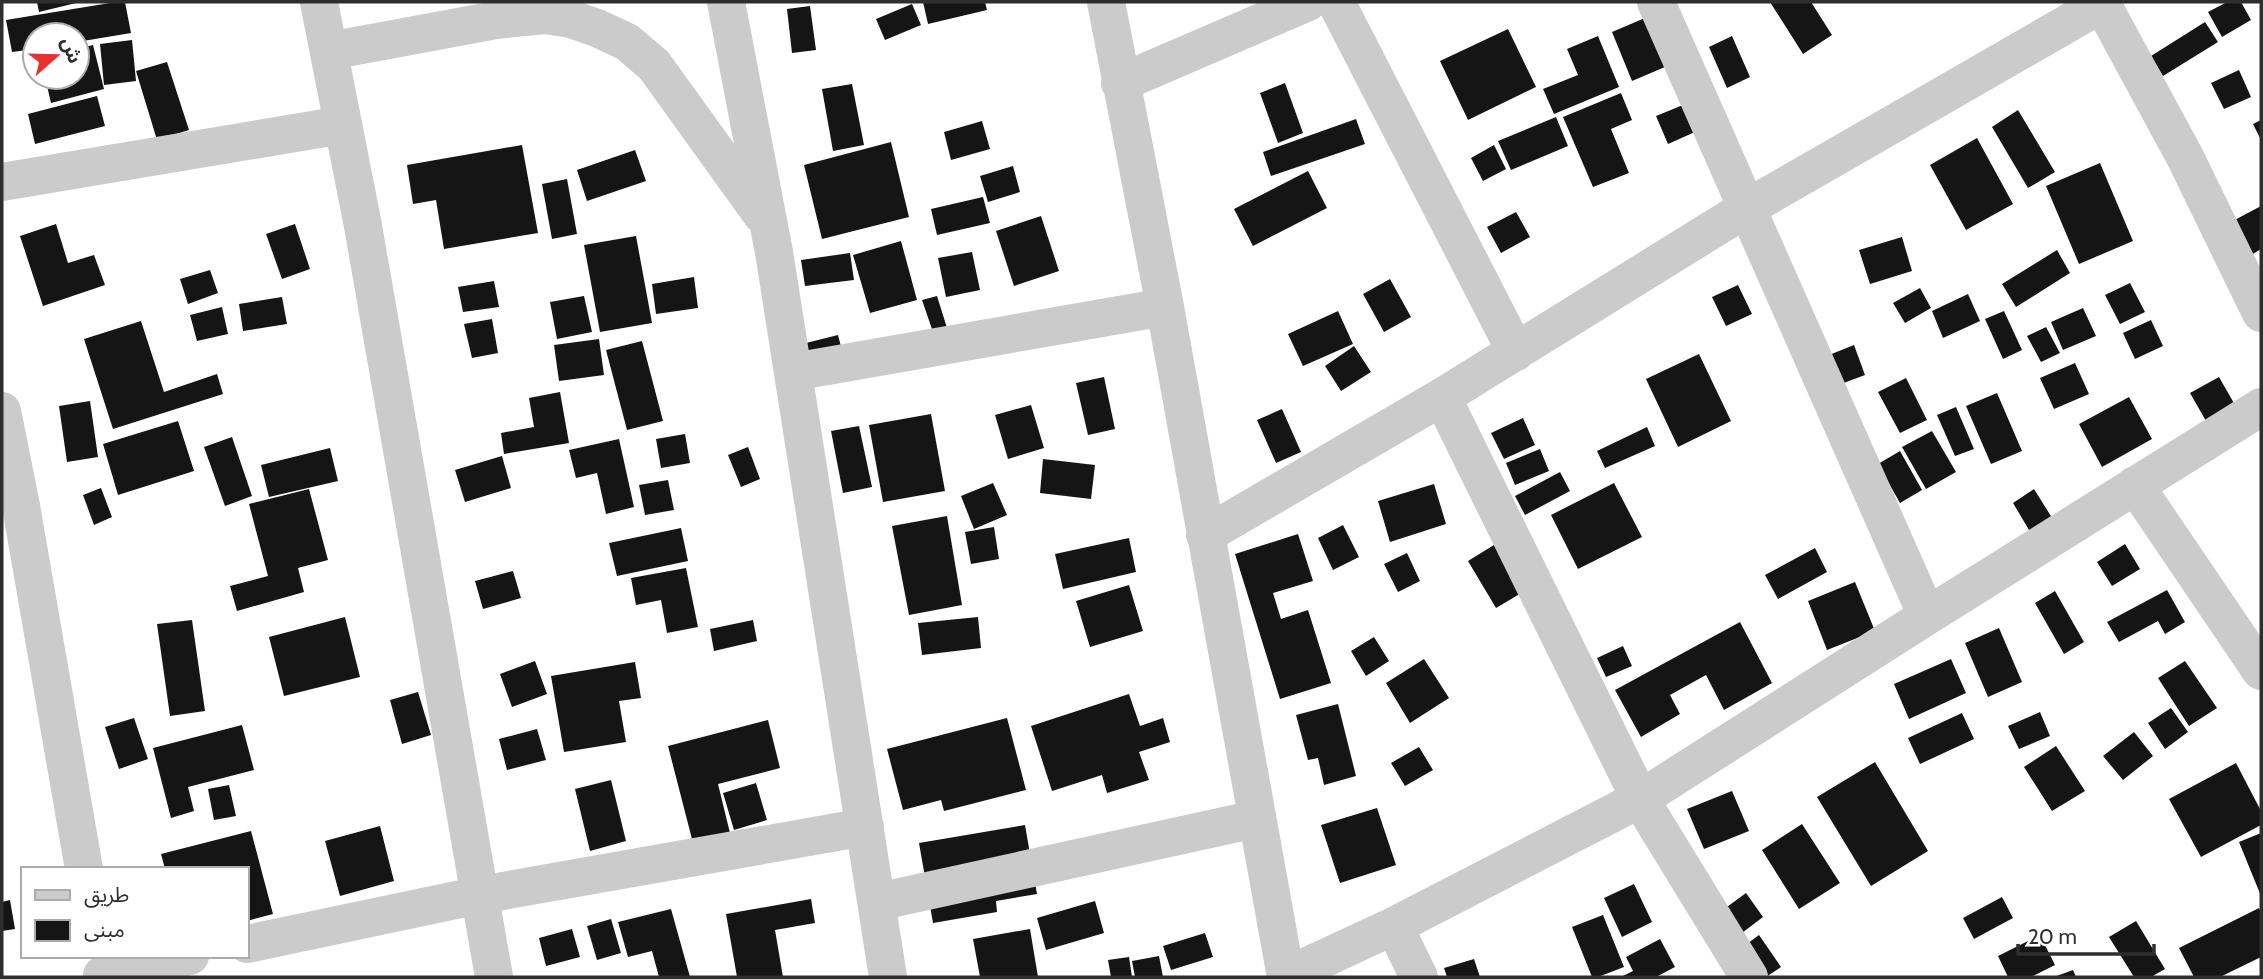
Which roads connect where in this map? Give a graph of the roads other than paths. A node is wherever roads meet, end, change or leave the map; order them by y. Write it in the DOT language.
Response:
graph roads {
  1 [pos="319,2"];
  2 [pos="726,2"];
  3 [pos="1106,2"];
  4 [pos="1308,2"];
  5 [pos="1336,2"];
  6 [pos="1656,2"];
  7 [pos="2103,3"];
  8 [pos="328,51"];
  9 [pos="1121,83"];
  10 [pos="342,125"];
  11 [pos="2,182"];
  12 [pos="1746,208"];
  13 [pos="769,225"];
  14 [pos="1165,307"];
  15 [pos="2261,313"];
  16 [pos="1516,352"];
  17 [pos="793,372"];
  18 [pos="1441,397"];
  19 [pos="2261,407"];
  20 [pos="2,411"];
  21 [pos="2135,485"];
  22 [pos="11,508"];
  23 [pos="1205,534"];
  24 [pos="1927,616"];
  25 [pos="2261,671"];
  26 [pos="1640,799"];
  27 [pos="1256,818"];
  28 [pos="864,827"];
  29 [pos="84,867"];
  30 [pos="480,895"];
  31 [pos="877,902"];
  32 [pos="1394,926"];
  33 [pos="248,944"];
  34 [pos="176,958"];
  35 [pos="101,969"];
  36 [pos="494,977"];
  37 [pos="888,977"];
  38 [pos="1286,977"];
  39 [pos="1419,977"];
  40 [pos="1749,977"];
  1 -- 8 [label="street"];
  2 -- 13 [label="street"];
  3 -- 9 [label="street"];
  4 -- 9 [label="street"];
  5 -- 16 [label="street"];
  6 -- 12 [label="street"];
  7 -- 12 [label="street"];
  7 -- 15 [label="street"];
  8 -- 10 [label="street"];
  8 -- 13 [label="street"];
  9 -- 14 [label="street"];
  10 -- 11 [label="street"];
  10 -- 30 [label="street"];
  12 -- 16 [label="street"];
  12 -- 24 [label="street"];
  13 -- 17 [label="street"];
  14 -- 17 [label="street"];
  14 -- 23 [label="street"];
  16 -- 18 [label="street"];
  17 -- 28 [label="street"];
  18 -- 23 [label="street"];
  18 -- 26 [label="street"];
  19 -- 21 [label="street"];
  20 -- 22 [label="street"];
  21 -- 24 [label="street"];
  21 -- 25 [label="street"];
  22 -- 29 [label="street"];
  23 -- 27 [label="street"];
  24 -- 26 [label="street"];
  26 -- 32 [label="street"];
  26 -- 40 [label="street"];
  27 -- 31 [label="street"];
  27 -- 38 [label="street"];
  28 -- 30 [label="street"];
  28 -- 31 [label="street"];
  30 -- 33 [label="street"];
  30 -- 36 [label="street"];
  31 -- 37 [label="street"];
  32 -- 38 [label="street"];
  32 -- 39 [label="street"];
  34 -- 35 [label="street"];
}
